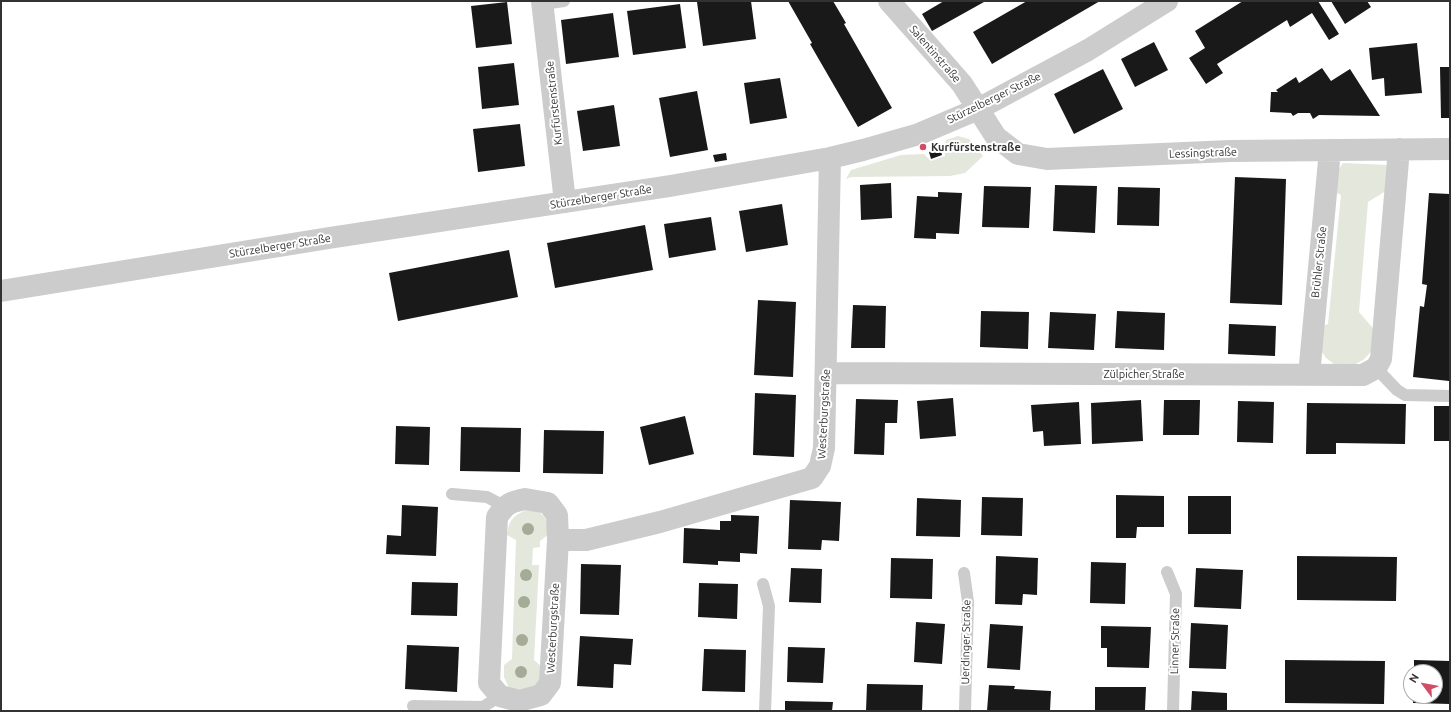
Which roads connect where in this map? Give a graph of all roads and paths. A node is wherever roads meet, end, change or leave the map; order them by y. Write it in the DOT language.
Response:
graph roads {
  1 [pos="564,1"];
  2 [pos="889,1"];
  3 [pos="1167,1"];
  4 [pos="542,3"];
  5 [pos="978,109"];
  6 [pos="1399,149"];
  7 [pos="1450,149"];
  8 [pos="1330,150"];
  9 [pos="830,158"];
  10 [pos="565,202"];
  11 [pos="1,291"];
  12 [pos="1376,368"];
  13 [pos="826,373"];
  14 [pos="1308,375"];
  15 [pos="1450,396"];
  16 [pos="452,494"];
  17 [pos="504,506"];
  18 [pos="558,540"];
  19 [pos="1167,572"];
  20 [pos="964,573"];
  21 [pos="763,584"];
  22 [pos="500,696"];
  23 [pos="413,706"];
  24 [pos="766,711"];
  25 [pos="965,711"];
  26 [pos="1173,711"];
  1 -- 4 [label="lane, Kurfürstenstraße"];
  2 -- 5 [label="street, Salentinstraße"];
  3 -- 5 [label="street, Stürzelberger Straße"];
  4 -- 10 [label="street, Kurfürstenstraße"];
  5 -- 8 [label="street, Lessingstraße"];
  5 -- 9 [label="street, Stürzelberger Straße"];
  6 -- 7 [label="street, Lessingstraße"];
  6 -- 8 [label="street, Lessingstraße"];
  6 -- 12 [label="street"];
  8 -- 14 [label="street, Brühler Straße"];
  9 -- 10 [label="street, Stürzelberger Straße"];
  9 -- 13 [label="street, Westerburgstraße"];
  10 -- 11 [label="street, Stürzelberger Straße"];
  12 -- 14 [label="street, Zülpicher Straße"];
  12 -- 15 [label="lane"];
  13 -- 14 [label="street, Zülpicher Straße"];
  13 -- 18 [label="street, Westerburgstraße"];
  16 -- 17 [label="lane"];
  17 -- 18 [label="street, Westerburgstraße"];
  17 -- 22 [label="street"];
  18 -- 22 [label="street, Westerburgstraße"];
  19 -- 26 [label="lane, Linner Straße"];
  20 -- 25 [label="lane, Uerdinger Straße"];
  21 -- 24 [label="lane"];
  22 -- 23 [label="lane"];
}
